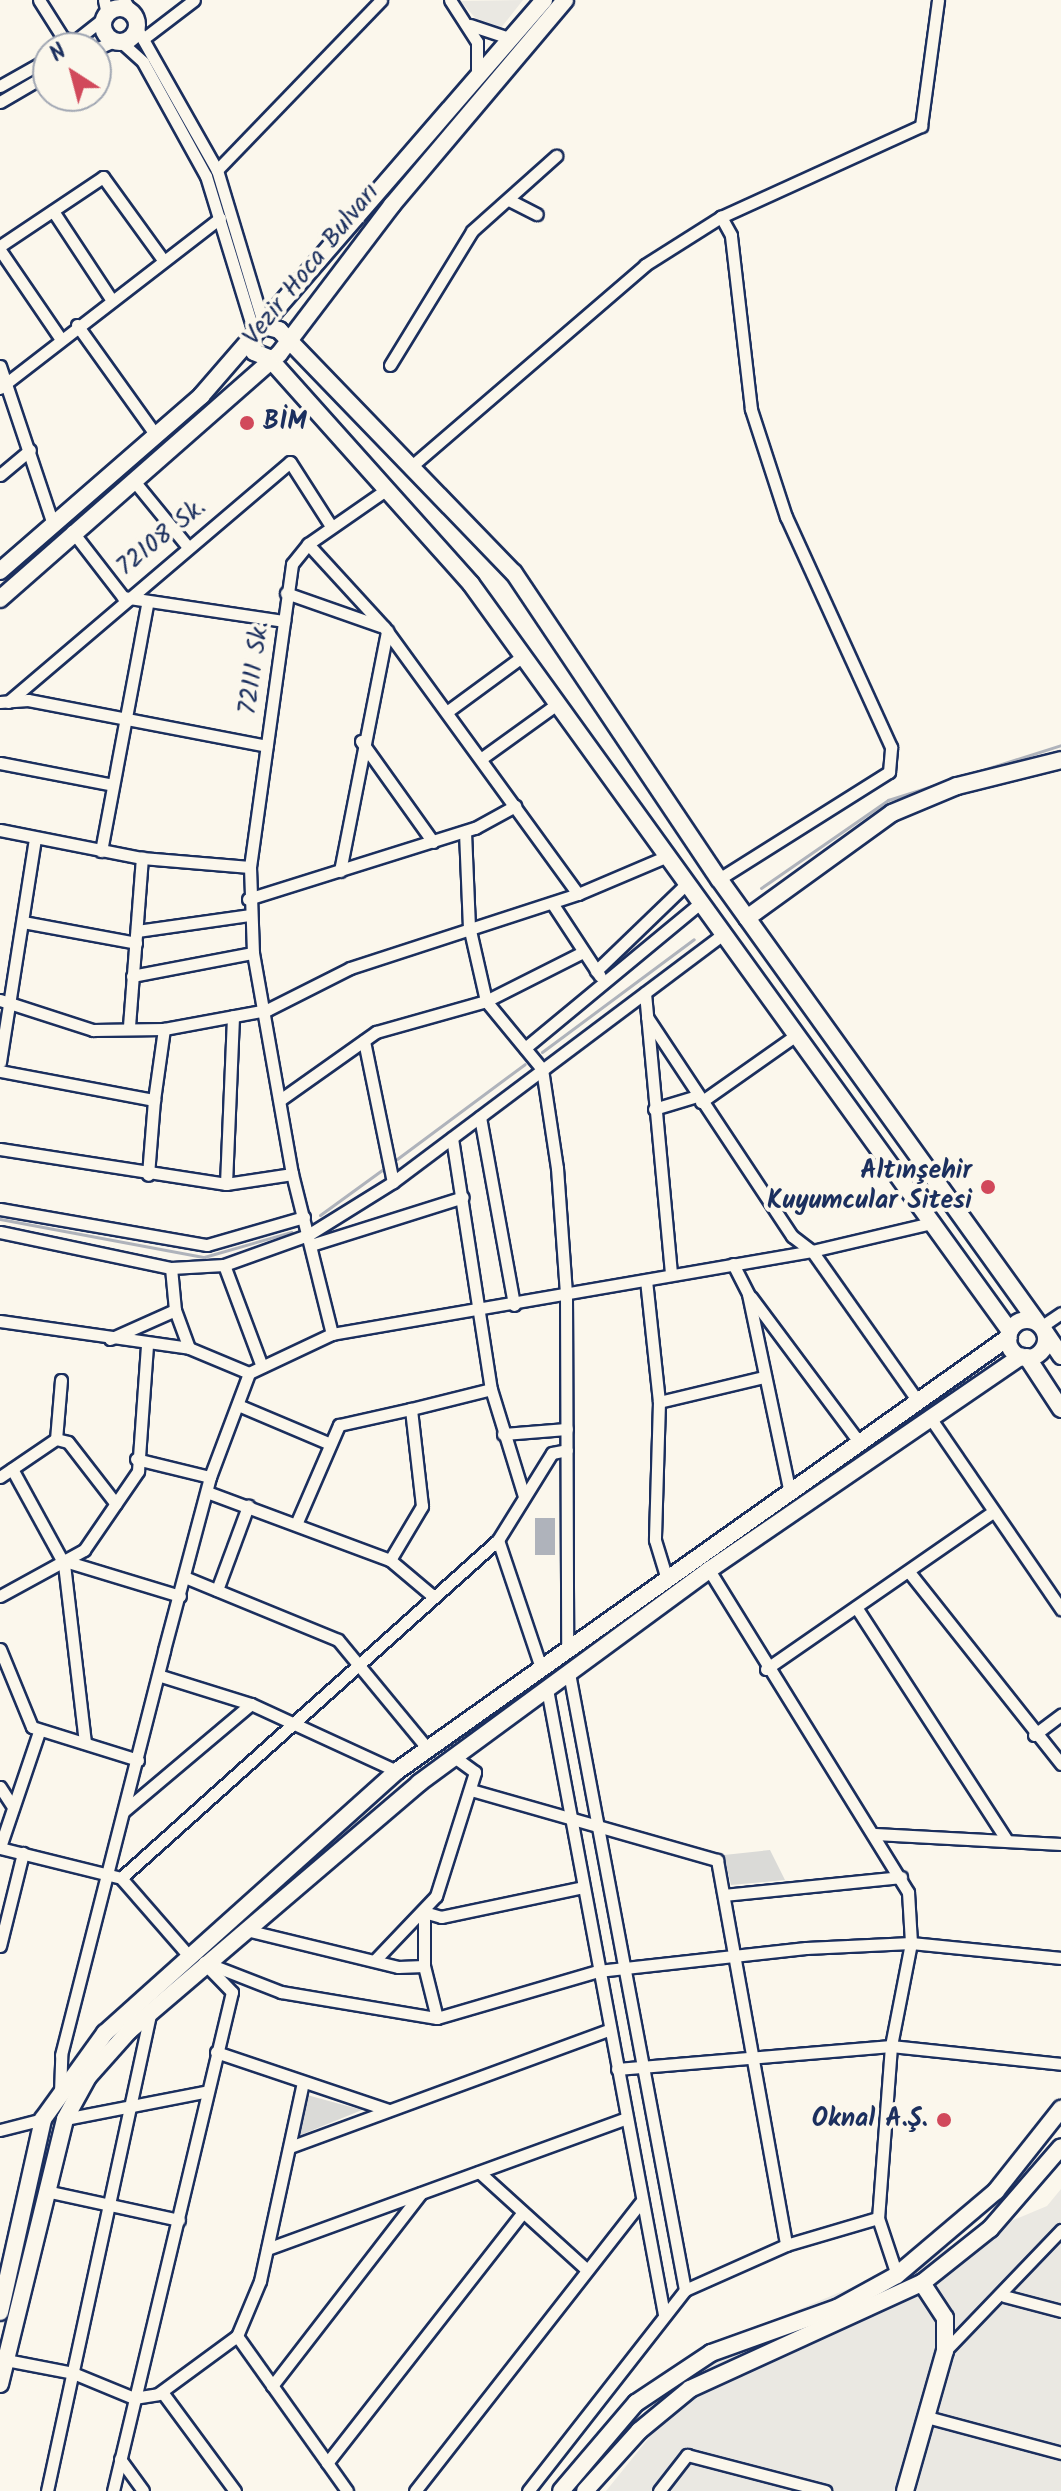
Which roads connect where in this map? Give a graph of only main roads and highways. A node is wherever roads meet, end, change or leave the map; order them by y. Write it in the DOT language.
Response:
graph roads {
  1 [pos="544,0"];
  2 [pos="565,0"];
  3 [pos="105,11"];
  4 [pos="134,19"];
  5 [pos="256,332"];
  6 [pos="284,341"];
  7 [pos="269,358"];
  8 [pos="0,571"];
  9 [pos="0,599"];
  10 [pos="1061,760"];
  11 [pos="747,918"];
  12 [pos="996,1312"];
  13 [pos="1041,1327"];
  14 [pos="1009,1334"];
  15 [pos="993,1348"];
  16 [pos="1061,1356"];
  17 [pos="1024,1357"];
  18 [pos="1005,1368"];
  19 [pos="1037,1373"];
  20 [pos="1061,1409"];
  21 [pos="197,1959"];
  22 [pos="1061,2109"];
  23 [pos="1061,2147"];
  24 [pos="922,2283"];
  25 [pos="0,2312"];
  26 [pos="0,2384"];
  27 [pos="561,2491"];
  28 [pos="585,2491"];
  29 [pos="905,2491"];
  1 -- 5 [label="main road, Vezir Hoca Bulvarı"];
  2 -- 6 [label="main road, Vezir Hoca Bulvarı"];
  3 -- 4 [label="main road"];
  3 -- 4 [label="main road"];
  5 -- 6 [label="main road"];
  5 -- 7 [label="main road"];
  5 -- 8 [label="main road, Vezir Hoca Bulvarı"];
  6 -- 7 [label="main road, Vezir Hoca Bulvarı"];
  6 -- 11 [label="main road"];
  7 -- 9 [label="main road, Vezir Hoca Bulvarı"];
  7 -- 12 [label="main road"];
  10 -- 11 [label="main road"];
  11 -- 13 [label="main road"];
  12 -- 14 [label="main road"];
  12 -- 15 [label="main road"];
  13 -- 14 [label="main road"];
  13 -- 16 [label="main road"];
  13 -- 17 [label="main road"];
  14 -- 15 [label="main road"];
  14 -- 17 [label="main road"];
  15 -- 21 [label="main road"];
  17 -- 18 [label="main road"];
  17 -- 19 [label="main road"];
  18 -- 19 [label="main road"];
  18 -- 21 [label="main road"];
  19 -- 20 [label="main road"];
  21 -- 25 [label="main road"];
  21 -- 26 [label="main road"];
  22 -- 27 [label="main road"];
  23 -- 24 [label="main road"];
  24 -- 28 [label="main road"];
  24 -- 29 [label="main road"];
}
